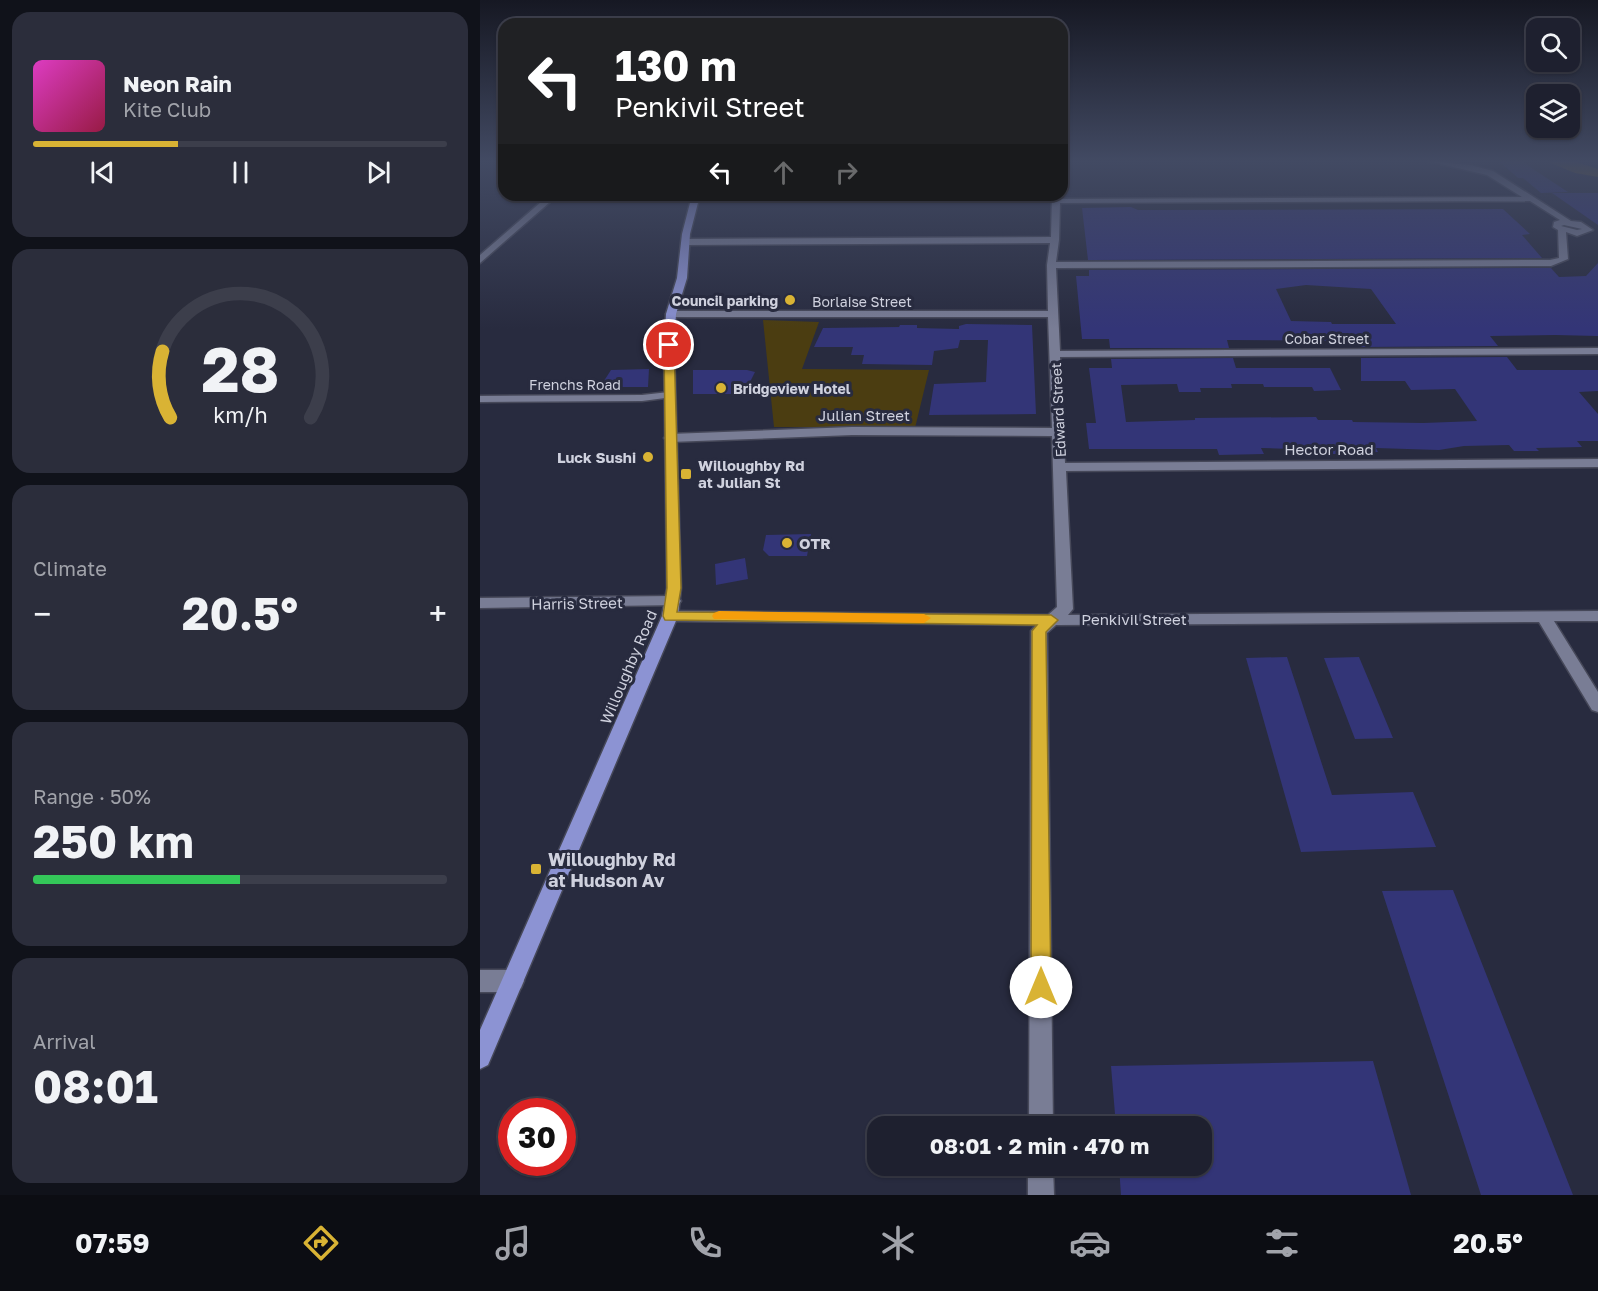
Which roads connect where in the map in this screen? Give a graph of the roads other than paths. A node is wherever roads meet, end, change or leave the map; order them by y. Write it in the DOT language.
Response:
graph roads {
  1 [pos="529,217"];
  2 [pos="691,217"];
  3 [pos="1056,217"];
  4 [pos="1554,217"];
  5 [pos="1565,226"];
  6 [pos="1594,230"];
  7 [pos="1055,240"];
  8 [pos="686,242"];
  9 [pos="480,260"];
  10 [pos="1051,265"];
  11 [pos="671,314"];
  12 [pos="1053,314"];
  13 [pos="1598,351"];
  14 [pos="1055,354"];
  15 [pos="669,395"];
  16 [pos="480,399"];
  17 [pos="1059,432"];
  18 [pos="670,438"];
  19 [pos="1598,464"];
  20 [pos="1060,467"];
  21 [pos="480,603"];
  22 [pos="671,609"];
  23 [pos="1598,616"];
  24 [pos="1544,617"];
  25 [pos="1051,620"];
  26 [pos="1598,706"];
  27 [pos="480,981"];
  28 [pos="513,981"];
  29 [pos="480,1056"];
  30 [pos="1041,1116"];
  31 [pos="1041,1176"];
  32 [pos="1041,1195"];
  1 -- 9 [label="street"];
  2 -- 8 [label="main road, Willoughby Road"];
  3 -- 7 [label="street, Edward Street"];
  4 -- 5 [label="street"];
  5 -- 6 [label="street"];
  5 -- 10 [label="street"];
  7 -- 8 [label="street"];
  7 -- 10 [label="street, Edward Street"];
  8 -- 11 [label="main road, Willoughby Road"];
  10 -- 12 [label="street, Edward Street"];
  11 -- 12 [label="street, Borlaise Street"];
  11 -- 15 [label="main road, Willoughby Road"];
  12 -- 14 [label="street, Edward Street"];
  13 -- 14 [label="street, Cobar Street"];
  14 -- 17 [label="street, Edward Street"];
  15 -- 16 [label="street, Frenchs Road"];
  15 -- 18 [label="main road, Willoughby Road"];
  17 -- 18 [label="street, Julian Street"];
  17 -- 20 [label="street, Edward Street"];
  18 -- 22 [label="main road, Willoughby Road"];
  19 -- 20 [label="street, Hector Road"];
  20 -- 25 [label="street, Edward Street"];
  21 -- 22 [label="street, Harris Street"];
  22 -- 25 [label="street, Penkivil Street"];
  22 -- 28 [label="main road, Willoughby Road"];
  23 -- 24 [label="street, Penkivil Street"];
  24 -- 25 [label="street, Penkivil Street"];
  24 -- 26 [label="street"];
  25 -- 30 [label="street"];
  27 -- 28 [label="street"];
  28 -- 29 [label="main road, Willoughby Road"];
  31 -- 32 [label="street"];
}
